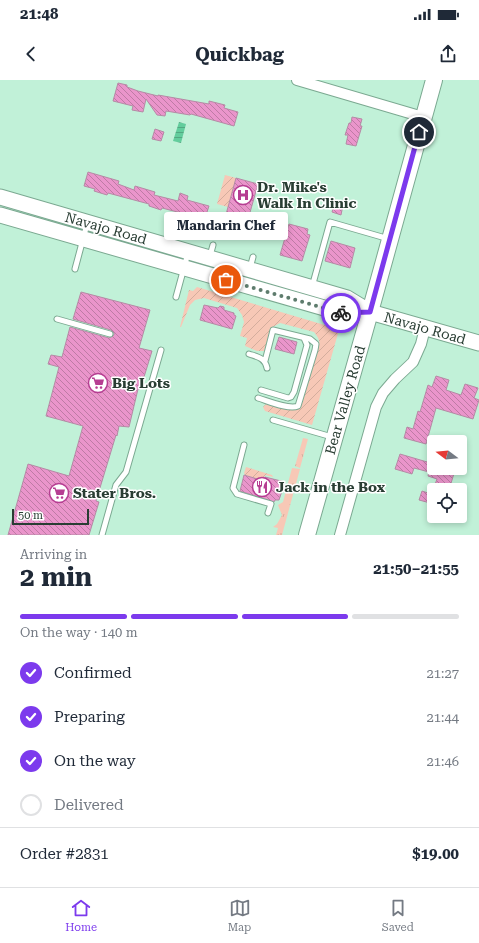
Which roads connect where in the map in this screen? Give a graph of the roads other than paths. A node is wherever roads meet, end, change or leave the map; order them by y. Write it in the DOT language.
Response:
graph roads {
  1 [pos="297,80"];
  2 [pos="434,80"];
  3 [pos="423,117"];
  4 [pos="0,197"];
  5 [pos="0,215"];
  6 [pos="88,223"];
  7 [pos="83,239"];
  8 [pos="390,239"];
  9 [pos="189,252"];
  10 [pos="184,268"];
  11 [pos="74,269"];
  12 [pos="312,288"];
  13 [pos="176,297"];
  14 [pos="370,312"];
  15 [pos="57,319"];
  16 [pos="425,328"];
  17 [pos="110,334"];
  18 [pos="304,338"];
  19 [pos="479,343"];
  20 [pos="161,350"];
  21 [pos="249,354"];
  22 [pos="265,361"];
  23 [pos="267,368"];
  24 [pos="261,390"];
  25 [pos="258,398"];
  26 [pos="273,420"];
  27 [pos="335,438"];
  28 [pos="244,445"];
  29 [pos="268,513"];
  30 [pos="102,535"];
  31 [pos="307,535"];
  32 [pos="340,535"];
  1 -- 3 [label="street"];
  2 -- 3 [label="main road, Bear Valley Road"];
  3 -- 8 [label="main road, Bear Valley Road"];
  4 -- 6 [label="main road, Navajo Road"];
  5 -- 7 [label="main road, Navajo Road"];
  6 -- 7 [label="lane"];
  6 -- 9 [label="main road, Navajo Road"];
  7 -- 10 [label="main road, Navajo Road"];
  7 -- 11 [label="lane"];
  8 -- 12 [label="lane"];
  8 -- 14 [label="main road, Bear Valley Road"];
  9 -- 10 [label="lane"];
  9 -- 12 [label="main road, Navajo Road"];
  10 -- 13 [label="lane"];
  10 -- 14 [label="main road, Navajo Road"];
  12 -- 14 [label="main road, Navajo Road"];
  14 -- 16 [label="main road, Navajo Road"];
  14 -- 27 [label="main road, Bear Valley Road"];
  15 -- 17 [label="lane"];
  16 -- 19 [label="main road, Navajo Road"];
  16 -- 32 [label="street"];
  18 -- 22 [label="lane"];
  18 -- 24 [label="lane"];
  18 -- 25 [label="lane"];
  20 -- 30 [label="lane"];
  21 -- 22 [label="lane"];
  22 -- 23 [label="lane"];
  26 -- 27 [label="lane"];
  27 -- 31 [label="main road, Bear Valley Road"];
  28 -- 29 [label="lane"];
}
